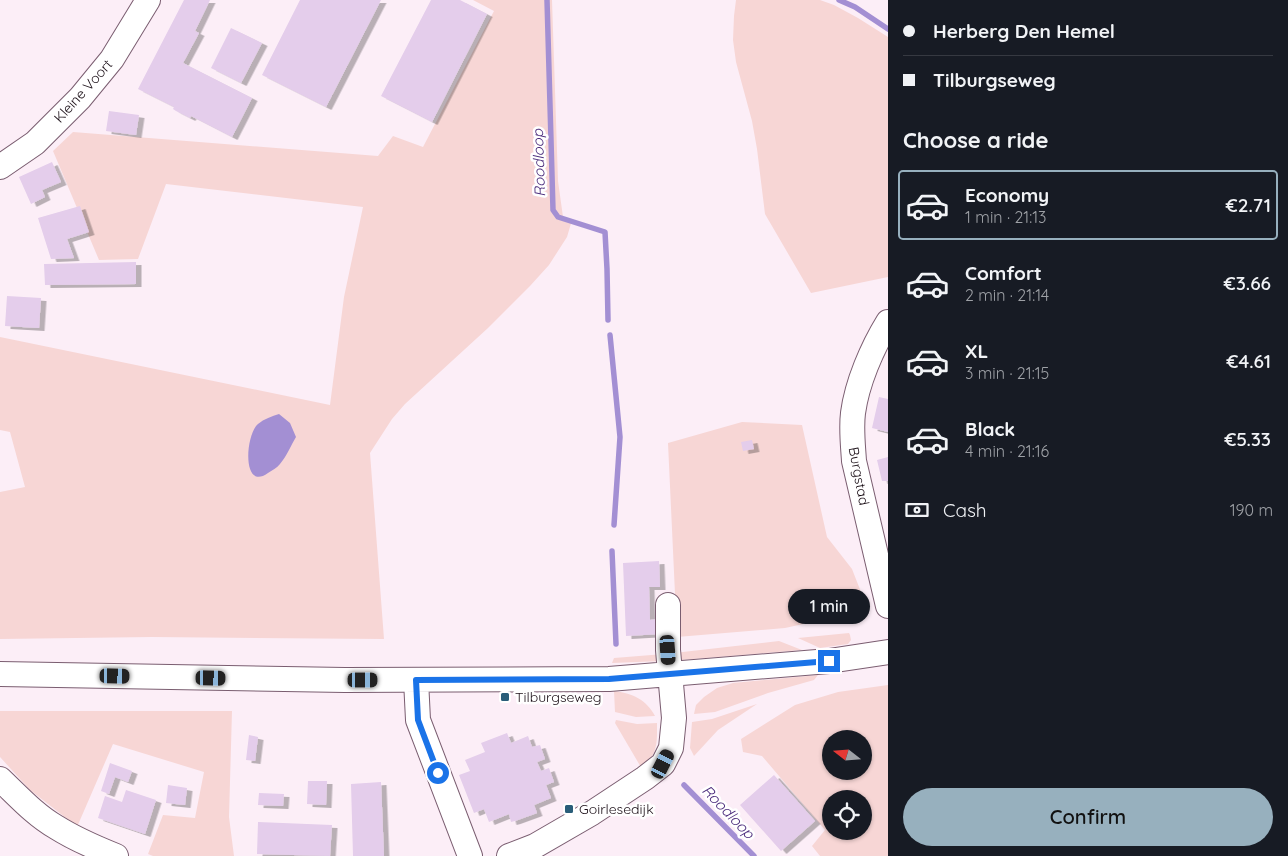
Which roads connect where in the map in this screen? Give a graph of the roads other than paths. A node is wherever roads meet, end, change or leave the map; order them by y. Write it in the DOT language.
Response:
graph roads {
  1 [pos="148,0"];
  2 [pos="0,167"];
  3 [pos="888,322"];
  4 [pos="668,605"];
  5 [pos="888,606"];
  6 [pos="888,652"];
  7 [pos="0,674"];
  8 [pos="670,675"];
  9 [pos="416,680"];
  10 [pos="0,779"];
  11 [pos="116,856"];
  12 [pos="470,856"];
  13 [pos="509,856"];
  1 -- 2 [label="street, Kleine Voort"];
  3 -- 5 [label="street, Burgstad"];
  4 -- 8 [label="street"];
  6 -- 8 [label="street"];
  7 -- 9 [label="street"];
  8 -- 9 [label="street"];
  8 -- 13 [label="street"];
  9 -- 12 [label="street"];
  10 -- 11 [label="street"];
}
